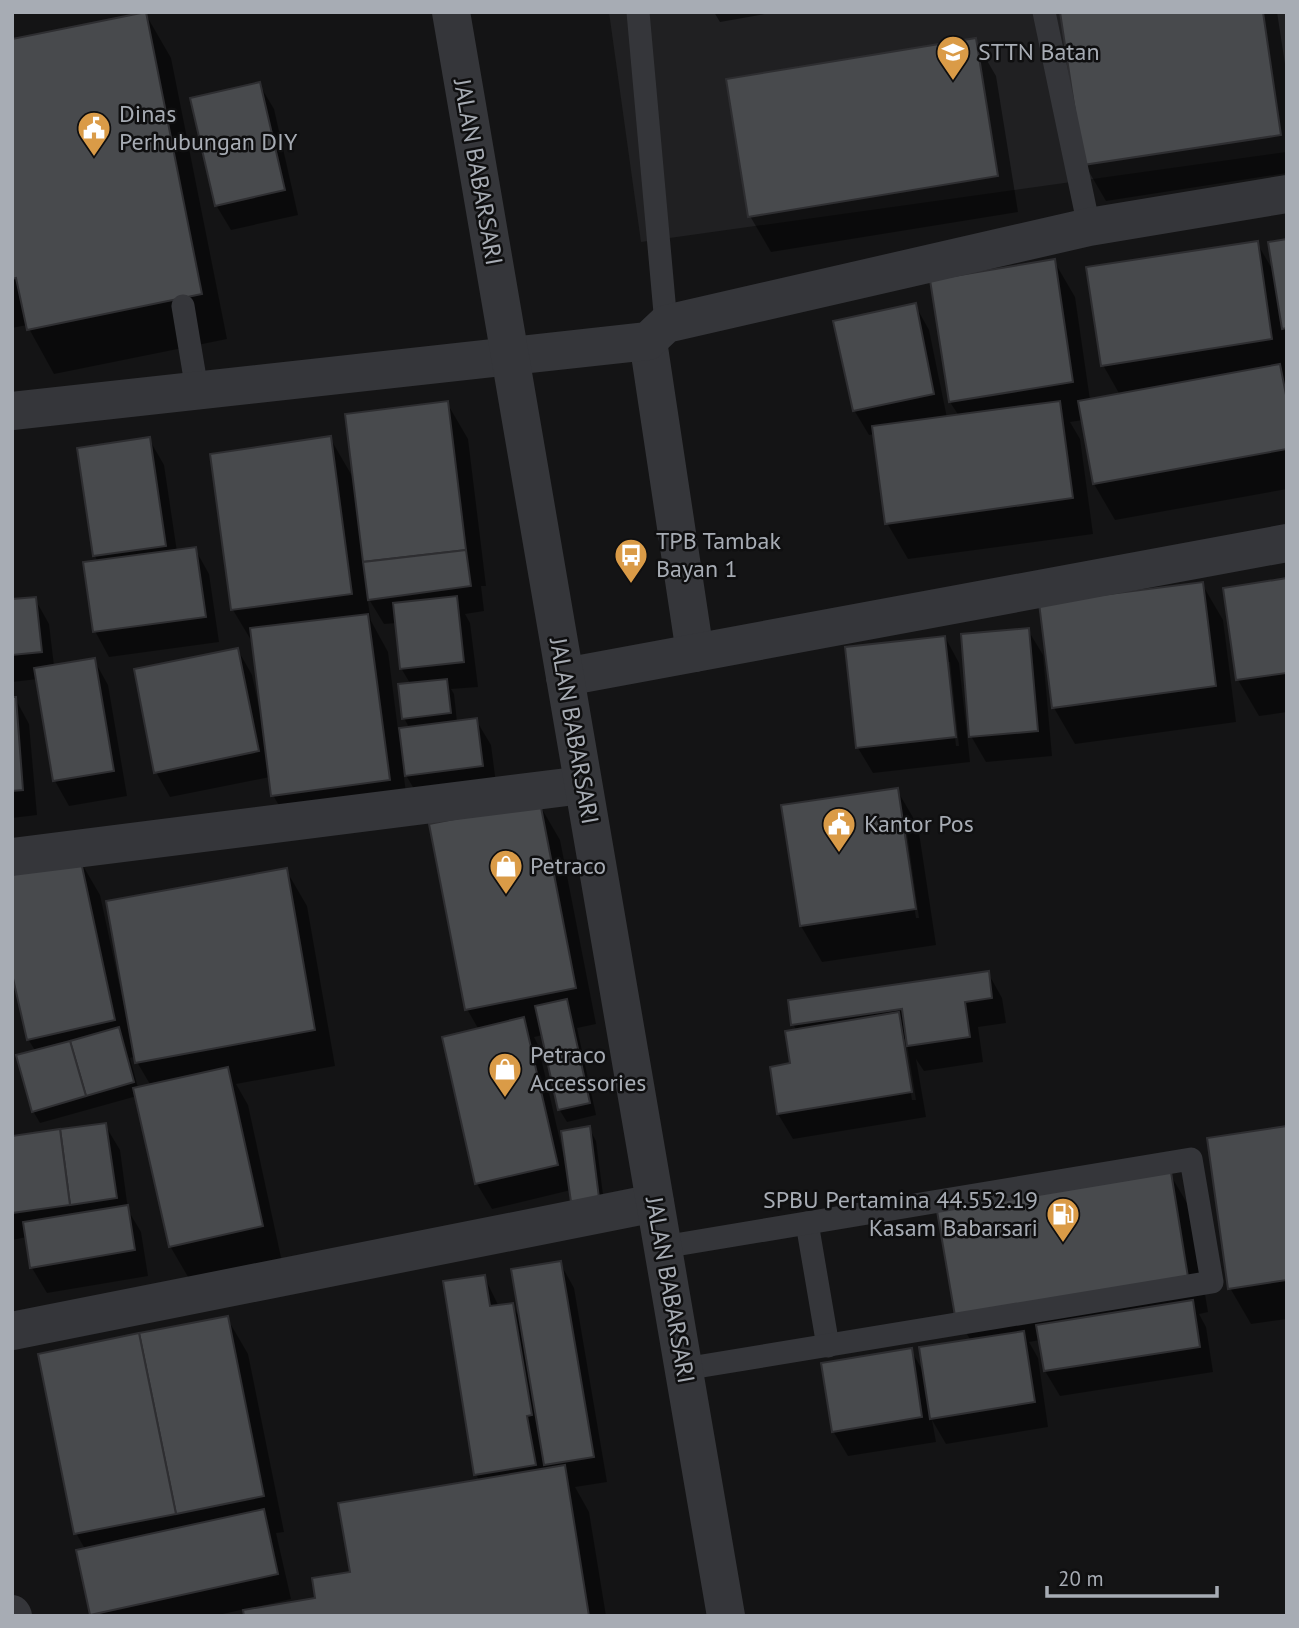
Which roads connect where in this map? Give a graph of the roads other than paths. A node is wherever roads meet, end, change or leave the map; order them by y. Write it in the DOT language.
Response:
graph roads {
  1 [pos="451,12"];
  2 [pos="638,12"];
  3 [pos="1044,12"];
  4 [pos="1287,194"];
  5 [pos="1089,228"];
  6 [pos="183,306"];
  7 [pos="657,332"];
  8 [pos="509,357"];
  9 [pos="197,390"];
  10 [pos="12,411"];
  11 [pos="1287,543"];
  12 [pos="695,653"];
  13 [pos="565,677"];
  14 [pos="583,785"];
  15 [pos="12,857"];
  16 [pos="655,1203"];
  17 [pos="807,1223"];
  18 [pos="663,1247"];
  19 [pos="12,1331"];
  20 [pos="828,1346"];
  21 [pos="684,1370"];
  22 [pos="726,1616"];
  1 -- 8 [label="street, JALAN BABARSARI"];
  2 -- 7 [label="lane"];
  3 -- 5 [label="lane"];
  4 -- 5 [label="street"];
  5 -- 7 [label="street"];
  6 -- 9 [label="lane"];
  7 -- 8 [label="street"];
  7 -- 12 [label="street"];
  8 -- 9 [label="street"];
  8 -- 13 [label="street, JALAN BABARSARI"];
  9 -- 10 [label="street"];
  11 -- 12 [label="street"];
  12 -- 13 [label="street"];
  13 -- 14 [label="street, JALAN BABARSARI"];
  14 -- 15 [label="street"];
  14 -- 16 [label="street, JALAN BABARSARI"];
  16 -- 18 [label="street, JALAN BABARSARI"];
  16 -- 19 [label="street"];
  17 -- 18 [label="lane"];
  17 -- 20 [label="lane"];
  17 -- 20 [label="lane"];
  18 -- 21 [label="street, JALAN BABARSARI"];
  20 -- 21 [label="lane"];
  21 -- 22 [label="street, JALAN BABARSARI"];
}
